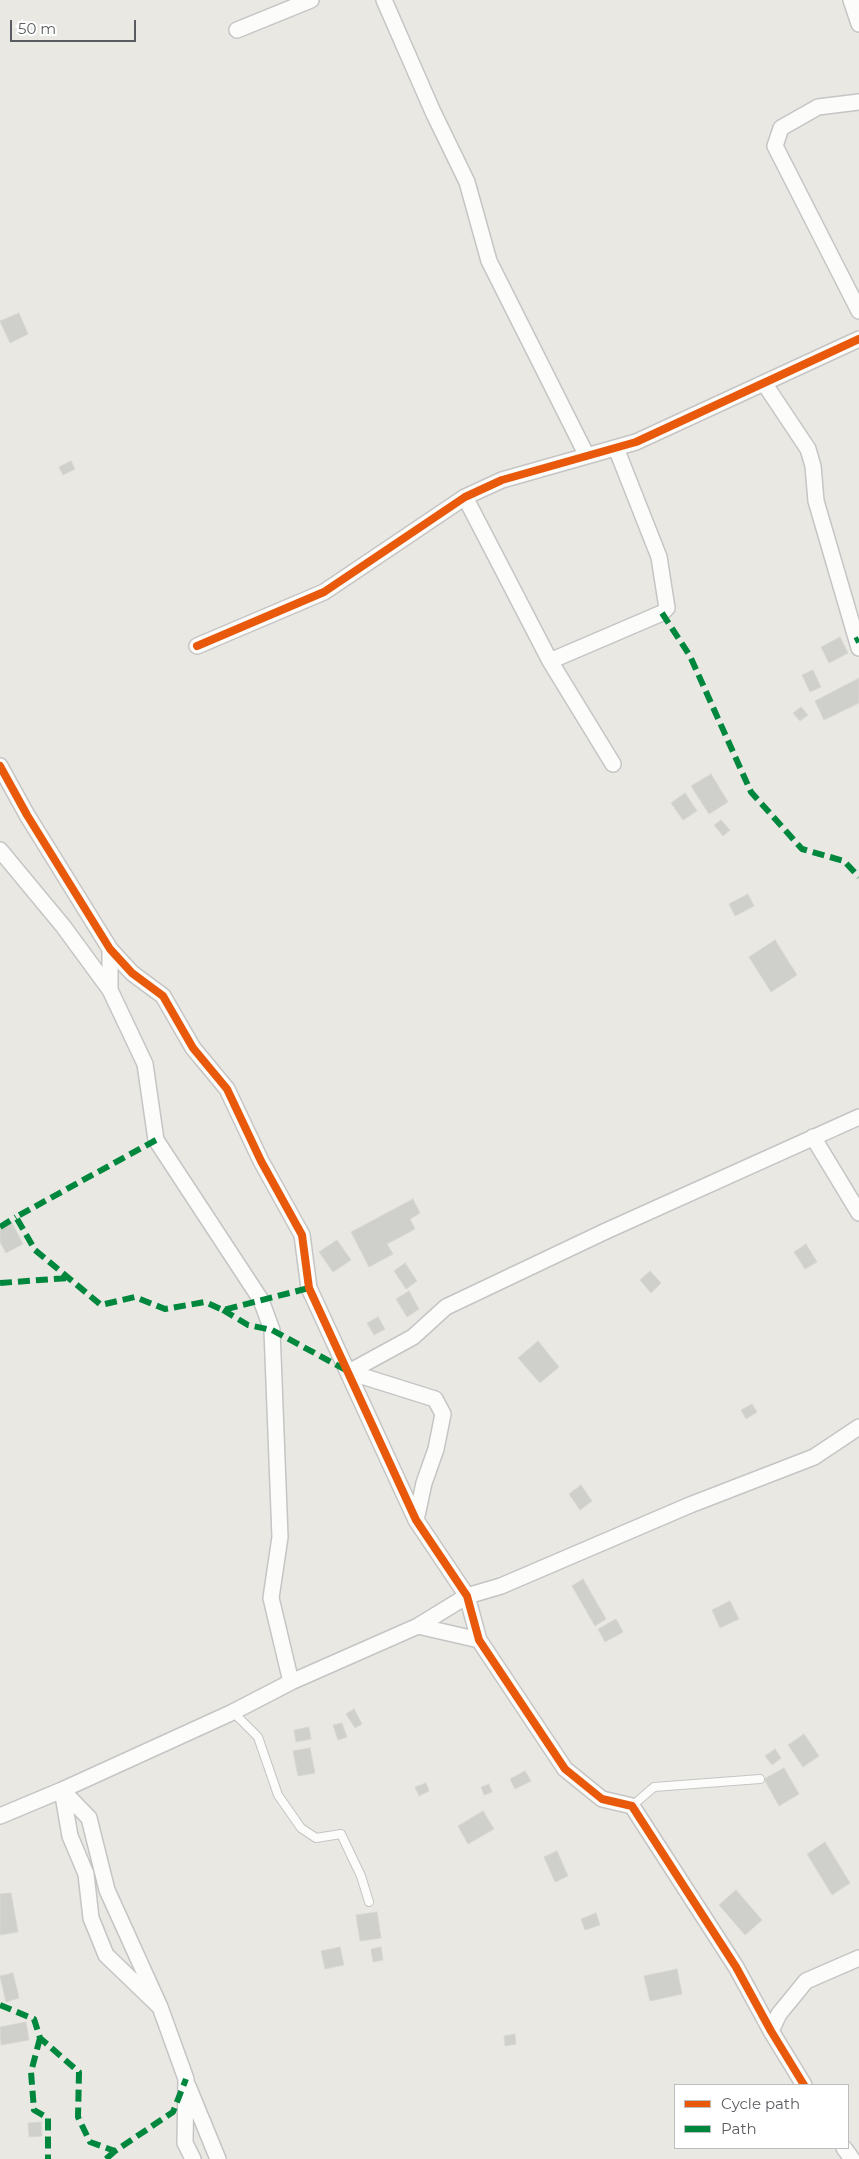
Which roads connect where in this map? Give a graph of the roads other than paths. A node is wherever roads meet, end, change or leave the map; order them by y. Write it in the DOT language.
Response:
graph roads {
  1 [pos="311,0"];
  2 [pos="384,0"];
  3 [pos="851,0"];
  4 [pos="859,24"];
  5 [pos="237,30"];
  6 [pos="859,102"];
  7 [pos="859,311"];
  8 [pos="859,339"];
  9 [pos="764,383"];
  10 [pos="616,448"];
  11 [pos="587,456"];
  12 [pos="465,497"];
  13 [pos="197,646"];
  14 [pos="859,648"];
  15 [pos="550,661"];
  16 [pos="614,764"];
  17 [pos="0,766"];
  18 [pos="0,850"];
  19 [pos="110,949"];
  20 [pos="110,990"];
  21 [pos="859,1117"];
  22 [pos="813,1137"];
  23 [pos="859,1213"];
  24 [pos="349,1372"];
  25 [pos="859,1427"];
  26 [pos="416,1520"];
  27 [pos="467,1596"];
  28 [pos="418,1626"];
  29 [pos="479,1640"];
  30 [pos="291,1682"];
  31 [pos="233,1712"];
  32 [pos="760,1779"];
  33 [pos="62,1790"];
  34 [pos="632,1806"];
  35 [pos="0,1816"];
  36 [pos="369,1902"];
  37 [pos="859,1958"];
  38 [pos="160,2007"];
  39 [pos="771,2031"];
  40 [pos="186,2079"];
  41 [pos="803,2084"];
  42 [pos="193,2159"];
  43 [pos="218,2159"];
  1 -- 5 [label="street"];
  2 -- 11 [label="street"];
  3 -- 4 [label="street"];
  6 -- 7 [label="street"];
  8 -- 9 [label="street"];
  9 -- 10 [label="street"];
  9 -- 14 [label="street"];
  10 -- 11 [label="street"];
  10 -- 15 [label="street"];
  11 -- 12 [label="street"];
  12 -- 13 [label="street"];
  12 -- 15 [label="street"];
  15 -- 16 [label="street"];
  17 -- 19 [label="street"];
  18 -- 20 [label="street"];
  19 -- 20 [label="street"];
  19 -- 24 [label="street"];
  20 -- 30 [label="street"];
  21 -- 22 [label="street"];
  22 -- 23 [label="street"];
  22 -- 24 [label="street"];
  24 -- 26 [label="street"];
  24 -- 26 [label="street"];
  25 -- 27 [label="street"];
  26 -- 27 [label="street"];
  27 -- 28 [label="street"];
  27 -- 29 [label="street"];
  28 -- 29 [label="street"];
  28 -- 30 [label="street"];
  29 -- 34 [label="street"];
  30 -- 31 [label="street"];
  31 -- 33 [label="street"];
  31 -- 36 [label="lane"];
  32 -- 34 [label="lane"];
  33 -- 35 [label="street"];
  33 -- 38 [label="street"];
  33 -- 38 [label="street"];
  34 -- 39 [label="street"];
  37 -- 39 [label="street"];
  38 -- 40 [label="street"];
  39 -- 41 [label="street"];
  40 -- 42 [label="street"];
  40 -- 43 [label="street"];
}
